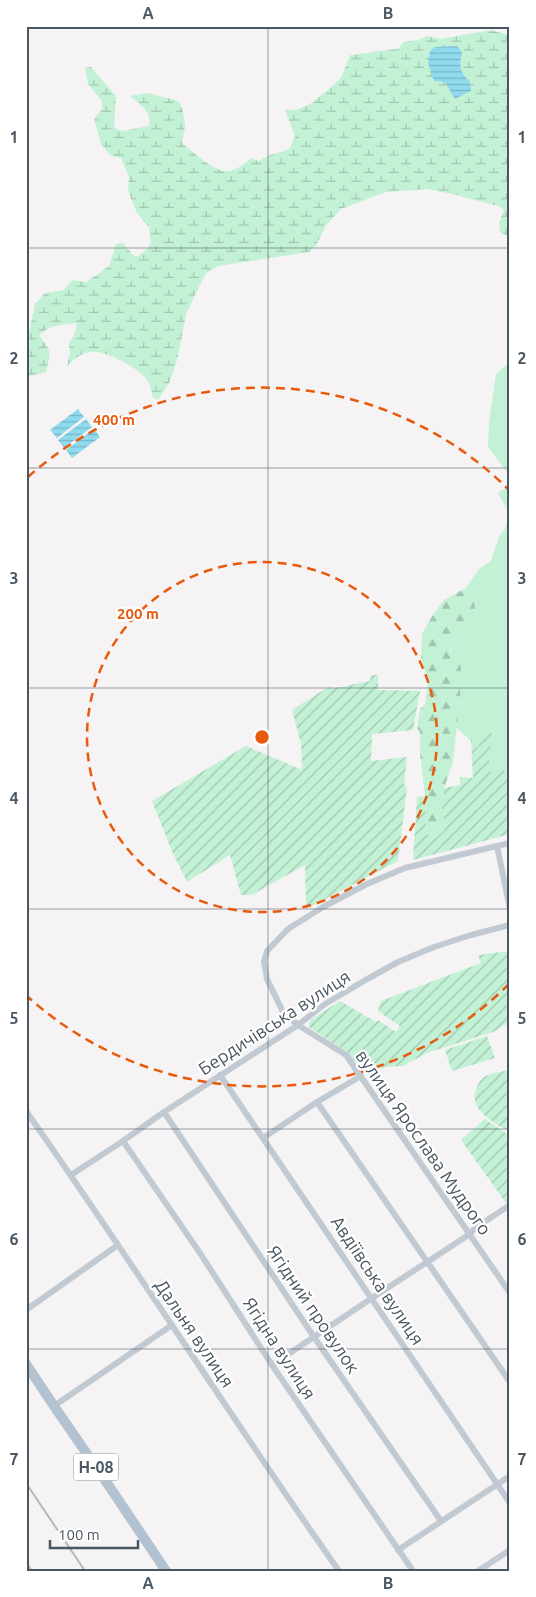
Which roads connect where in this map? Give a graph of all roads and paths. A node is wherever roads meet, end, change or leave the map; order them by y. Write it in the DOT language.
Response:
graph roads {
  1 [pos="510,843"];
  2 [pos="497,846"];
  3 [pos="510,909"];
  4 [pos="510,925"];
  5 [pos="298,1025"];
  6 [pos="220,1075"];
  7 [pos="362,1076"];
  8 [pos="317,1102"];
  9 [pos="26,1111"];
  10 [pos="164,1112"];
  11 [pos="263,1138"];
  12 [pos="123,1141"];
  13 [pos="71,1175"];
  14 [pos="510,1205"];
  15 [pos="470,1234"];
  16 [pos="118,1245"];
  17 [pos="426,1262"];
  18 [pos="510,1293"];
  19 [pos="372,1298"];
  20 [pos="26,1310"];
  21 [pos="172,1324"];
  22 [pos="314,1337"];
  23 [pos="26,1364"];
  24 [pos="272,1365"];
  25 [pos="510,1382"];
  26 [pos="54,1406"];
  27 [pos="510,1476"];
  28 [pos="497,1484"];
  29 [pos="510,1503"];
  30 [pos="441,1521"];
  31 [pos="398,1550"];
  32 [pos="510,1550"];
  33 [pos="166,1571"];
  34 [pos="339,1571"];
  35 [pos="413,1571"];
  36 [pos="478,1571"];
  1 -- 2 [label="street, вулиця Ярослава Мудрого"];
  2 -- 3 [label="street"];
  2 -- 5 [label="street, вулиця Ярослава Мудрого"];
  4 -- 5 [label="street, Бердичівська вулиця"];
  5 -- 6 [label="street, Бердичівська вулиця"];
  5 -- 7 [label="street, вулиця Ярослава Мудрого"];
  6 -- 10 [label="street, Бердичівська вулиця"];
  6 -- 11 [label="street, Авдіївська вулиця"];
  7 -- 8 [label="street"];
  7 -- 15 [label="street, вулиця Ярослава Мудрого"];
  8 -- 11 [label="street"];
  8 -- 17 [label="street"];
  9 -- 13 [label="street, Дальня вулиця"];
  10 -- 12 [label="street, Бердичівська вулиця"];
  10 -- 22 [label="street, Ягідний провулок"];
  11 -- 19 [label="street, Авдіївська вулиця"];
  12 -- 13 [label="street, Бердичівська вулиця"];
  12 -- 24 [label="street, Ягідна вулиця"];
  13 -- 16 [label="street, Дальня вулиця"];
  14 -- 15 [label="street"];
  15 -- 17 [label="street"];
  15 -- 18 [label="street, вулиця Ярослава Мудрого"];
  16 -- 20 [label="street"];
  16 -- 21 [label="street, Дальня вулиця"];
  17 -- 19 [label="street"];
  17 -- 25 [label="street"];
  19 -- 22 [label="street"];
  19 -- 28 [label="street, Авдіївська вулиця"];
  21 -- 26 [label="street"];
  21 -- 34 [label="street, Дальня вулиця"];
  22 -- 24 [label="street"];
  22 -- 30 [label="street, Ягідний провулок"];
  23 -- 26 [label="main road, Н-08"];
  24 -- 31 [label="street, Ягідна вулиця"];
  26 -- 33 [label="main road, Н-08"];
  27 -- 28 [label="street"];
  28 -- 29 [label="street, Авдіївська вулиця"];
  28 -- 30 [label="street"];
  30 -- 31 [label="street"];
  31 -- 35 [label="street, Ягідна вулиця"];
  32 -- 36 [label="street"];
}
